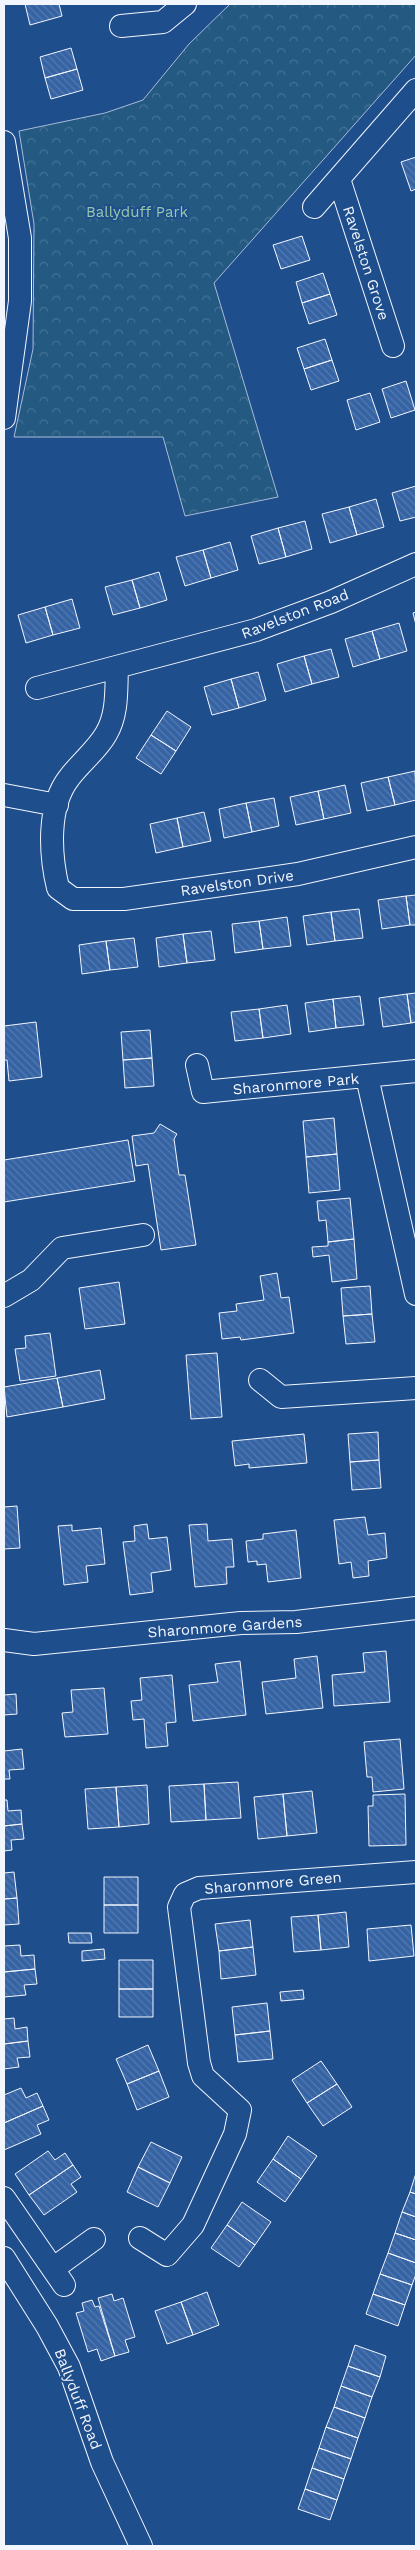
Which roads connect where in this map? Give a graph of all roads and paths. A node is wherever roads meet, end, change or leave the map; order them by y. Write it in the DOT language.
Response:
graph roads {
  1 [pos="185,4"];
  2 [pos="121,26"];
  3 [pos="416,90"];
  4 [pos="4,142"];
  5 [pos="339,179"];
  6 [pos="314,207"];
  7 [pos="393,346"];
  8 [pos="4,418"];
  9 [pos="416,564"];
  10 [pos="117,667"];
  11 [pos="37,688"];
  12 [pos="4,795"];
  13 [pos="57,805"];
  14 [pos="416,847"];
  15 [pos="197,1065"];
  16 [pos="416,1071"];
  17 [pos="367,1077"];
  18 [pos="143,1235"];
  19 [pos="416,1294"];
  20 [pos="4,1296"];
  21 [pos="260,1380"];
  22 [pos="416,1388"];
  23 [pos="416,1608"];
  24 [pos="4,1640"];
  25 [pos="416,1872"];
  26 [pos="4,2198"];
  27 [pos="140,2238"];
  28 [pos="94,2239"];
  29 [pos="4,2258"];
  30 [pos="141,2546"];
  1 -- 2 [label="street"];
  3 -- 5 [label="street, Ravelston Grove"];
  4 -- 8 [label="street"];
  5 -- 6 [label="street, Ravelston Grove"];
  5 -- 7 [label="street, Ravelston Grove"];
  9 -- 10 [label="street, Ravelston Road"];
  10 -- 11 [label="street, Ravelston Road"];
  10 -- 13 [label="street"];
  12 -- 13 [label="street"];
  13 -- 14 [label="street, Ravelston Drive"];
  15 -- 17 [label="street, Sharonmore Park"];
  16 -- 17 [label="street, Sharonmore Park"];
  17 -- 19 [label="street"];
  18 -- 20 [label="street"];
  21 -- 22 [label="street"];
  23 -- 24 [label="street, Sharonmore Gardens"];
  25 -- 27 [label="street, Sharonmore Green"];
  26 -- 28 [label="street"];
  29 -- 30 [label="street, Ballyduff Road"];
}
